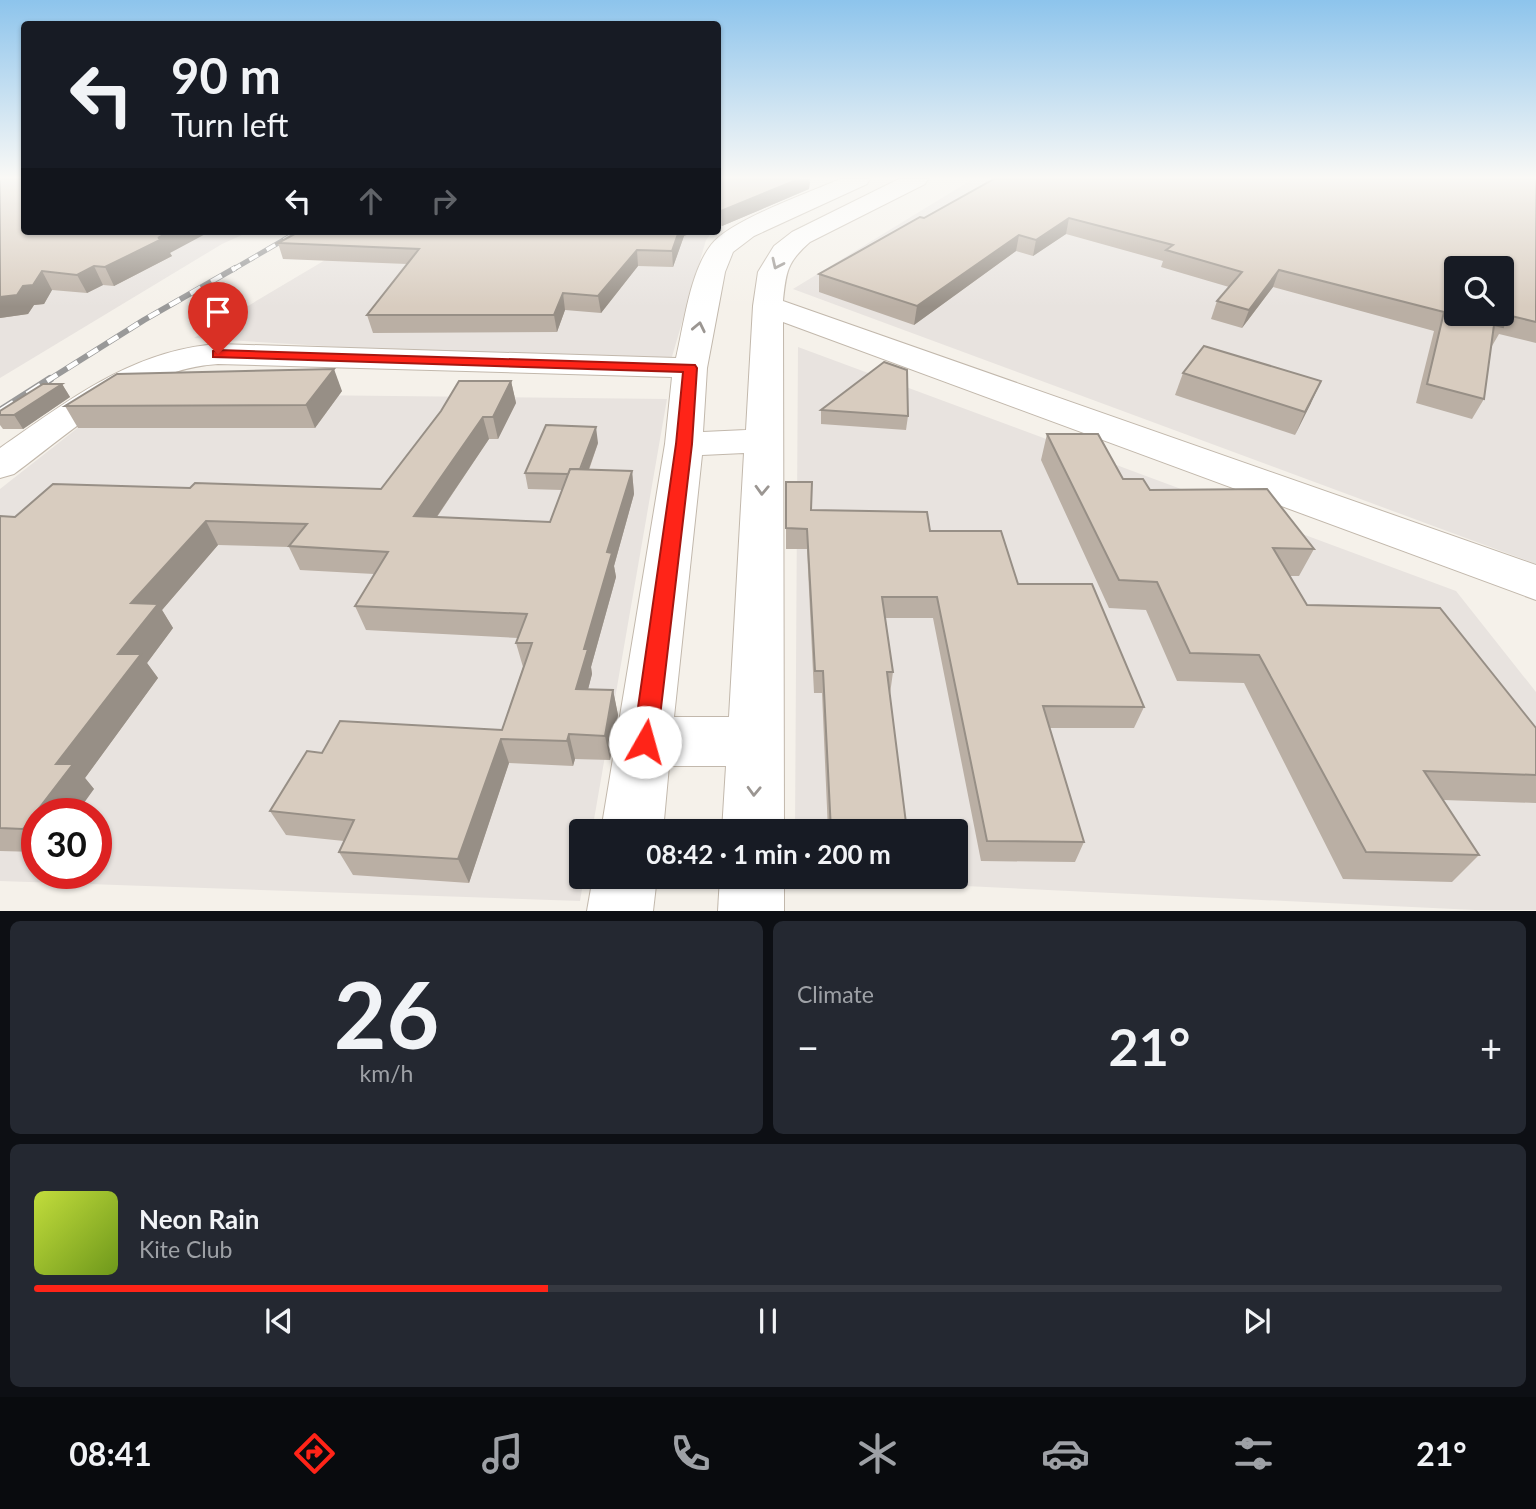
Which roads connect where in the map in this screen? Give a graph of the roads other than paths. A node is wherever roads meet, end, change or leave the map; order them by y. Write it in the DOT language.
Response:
graph roads {
  1 [pos="766,222"];
  2 [pos="831,222"];
  3 [pos="768,306"];
  4 [pos="690,368"];
  5 [pos="764,441"];
  6 [pos="684,444"];
  7 [pos="0,466"];
  8 [pos="1536,583"];
  9 [pos="755,741"];
  10 [pos="645,742"];
  11 [pos="634,819"];
  12 [pos="753,819"];
  13 [pos="623,889"];
  14 [pos="752,889"];
  15 [pos="620,911"];
  16 [pos="751,911"];
  4 -- 1 [label="street, one-way"];
  2 -- 3 [label="street, one-way"];
  3 -- 5 [label="street"];
  3 -- 8 [label="street"];
  4 -- 6 [label="street"];
  4 -- 7 [label="street"];
  5 -- 6 [label="street"];
  5 -- 9 [label="street, one-way"];
  6 -- 10 [label="street"];
  9 -- 10 [label="street"];
  9 -- 12 [label="street, one-way"];
  10 -- 11 [label="street"];
  13 -- 15 [label="street"];
  14 -- 16 [label="street"];
}
